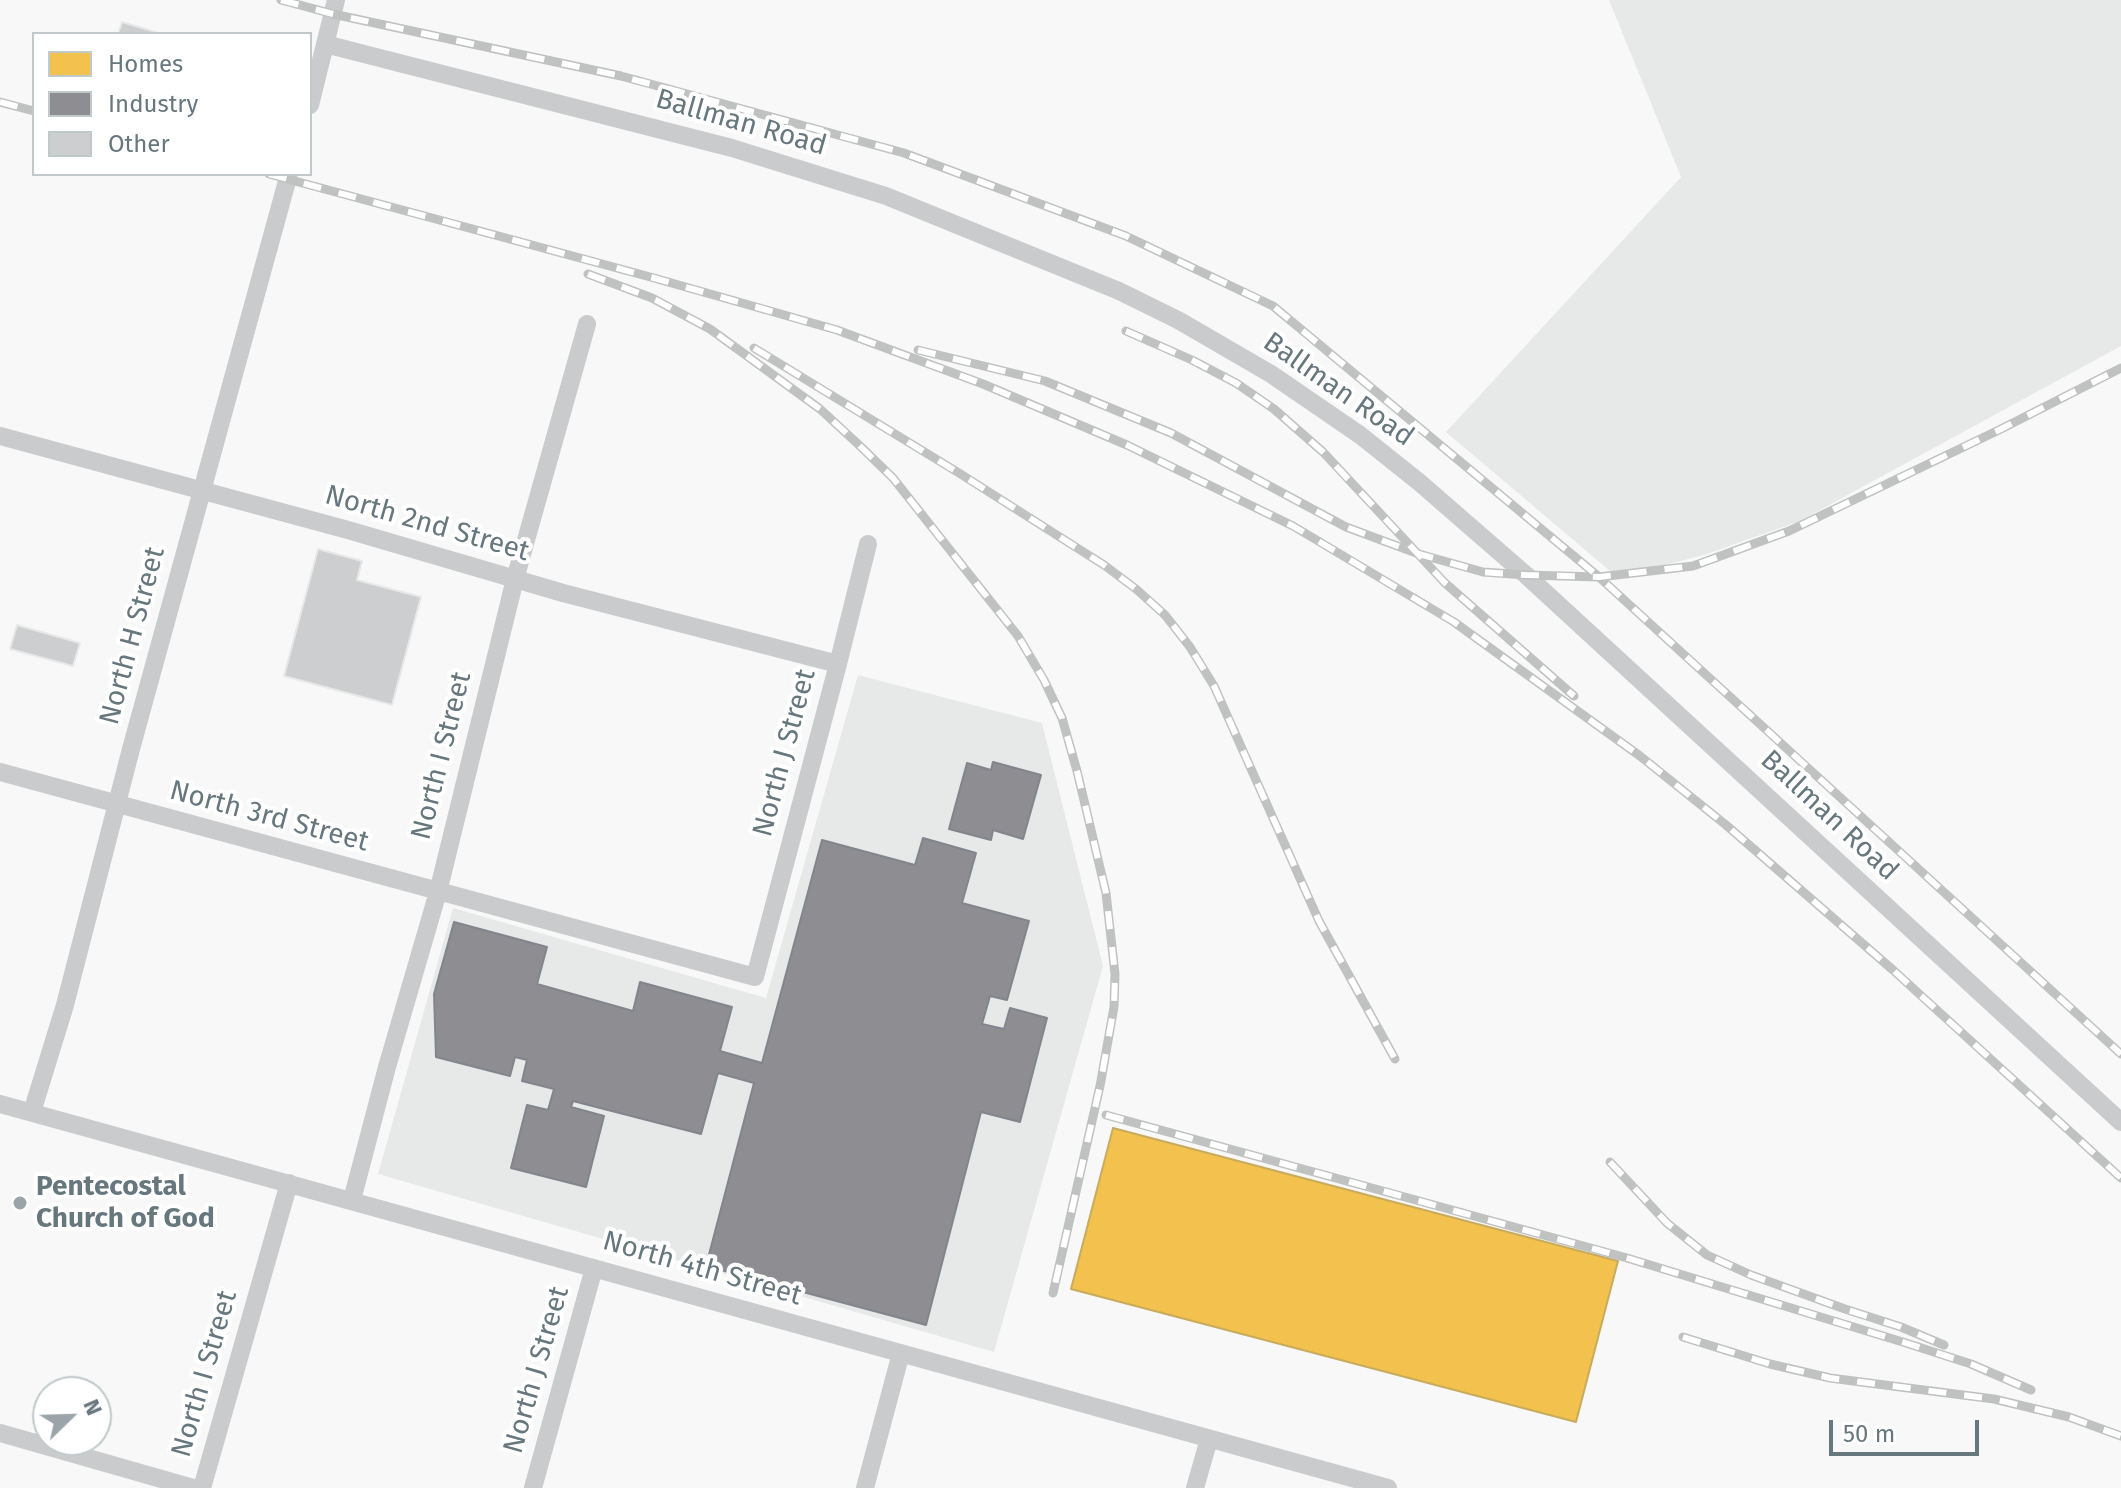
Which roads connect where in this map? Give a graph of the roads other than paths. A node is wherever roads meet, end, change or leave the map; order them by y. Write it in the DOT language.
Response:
graph roads {
  1 [pos="336,0"];
  2 [pos="325,44"];
  3 [pos="312,97"];
  4 [pos="288,176"];
  5 [pos="587,324"];
  6 [pos="0,436"];
  7 [pos="202,491"];
  8 [pos="868,544"];
  9 [pos="515,579"];
  10 [pos="838,664"];
  11 [pos="0,772"];
  12 [pos="117,804"];
  13 [pos="438,892"];
  14 [pos="755,977"];
  15 [pos="0,1104"];
  16 [pos="32,1112"];
  17 [pos="2121,1122"];
  18 [pos="289,1183"];
  19 [pos="352,1200"];
  20 [pos="594,1268"];
  21 [pos="901,1353"];
  22 [pos="0,1433"];
  23 [pos="1209,1439"];
  24 [pos="193,1488"];
  25 [pos="202,1488"];
  26 [pos="533,1488"];
  27 [pos="865,1488"];
  28 [pos="1195,1488"];
  29 [pos="1388,1488"];
  1 -- 2 [label="street"];
  2 -- 3 [label="street"];
  2 -- 17 [label="street, Ballman Road"];
  4 -- 7 [label="street, North H Street"];
  5 -- 9 [label="street, North I Street"];
  6 -- 7 [label="street, North 2nd Street"];
  7 -- 9 [label="street, North 2nd Street"];
  7 -- 12 [label="street, North H Street"];
  8 -- 10 [label="street, North J Street"];
  9 -- 10 [label="street, North 2nd Street"];
  9 -- 13 [label="street, North I Street"];
  10 -- 14 [label="street, North J Street"];
  11 -- 12 [label="street, North 3rd Street"];
  12 -- 13 [label="street, North 3rd Street"];
  12 -- 16 [label="street, North H Street"];
  13 -- 14 [label="street, North 3rd Street"];
  13 -- 19 [label="street, North I Street"];
  15 -- 16 [label="street, North 4th Street"];
  16 -- 18 [label="street, North 4th Street"];
  18 -- 19 [label="street, North 4th Street"];
  18 -- 25 [label="street, North I Street"];
  19 -- 20 [label="street, North 4th Street"];
  20 -- 21 [label="street, North 4th Street"];
  20 -- 26 [label="street, North J Street"];
  21 -- 23 [label="street, North 4th Street"];
  21 -- 27 [label="street"];
  22 -- 24 [label="street"];
  23 -- 28 [label="street"];
  23 -- 29 [label="street, North 4th Street"];
}
